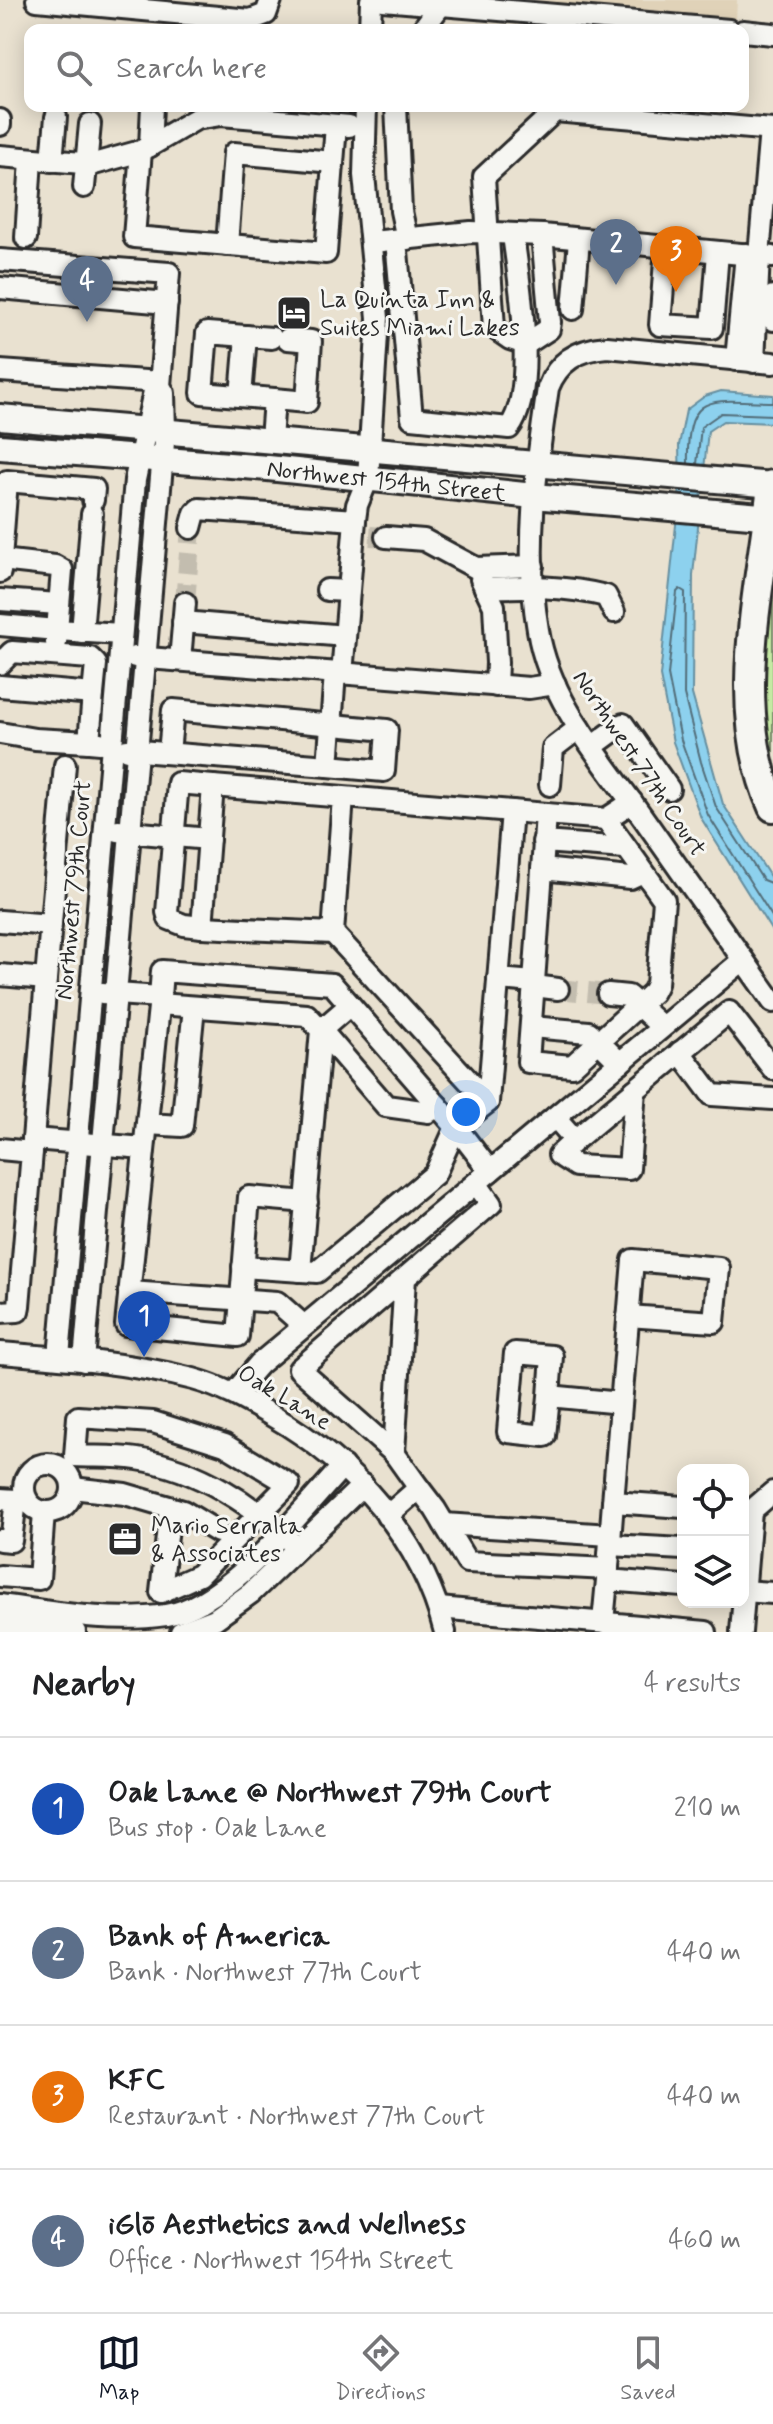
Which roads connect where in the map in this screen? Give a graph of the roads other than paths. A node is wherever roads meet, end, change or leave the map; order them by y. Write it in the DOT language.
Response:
graph roads {
  1 [pos="37,0"];
  2 [pos="371,0"];
  3 [pos="383,0"];
  4 [pos="441,5"];
  5 [pos="269,7"];
  6 [pos="370,24"];
  7 [pos="427,24"];
  8 [pos="660,24"];
  9 [pos="749,32"];
  10 [pos="773,34"];
  11 [pos="151,112"];
  12 [pos="366,112"];
  13 [pos="396,112"];
  14 [pos="554,112"];
  15 [pos="566,112"];
  16 [pos="56,117"];
  17 [pos="90,124"];
  18 [pos="336,125"];
  19 [pos="365,127"];
  20 [pos="772,130"];
  21 [pos="146,148"];
  22 [pos="0,156"];
  23 [pos="31,159"];
  24 [pos="52,161"];
  25 [pos="333,162"];
  26 [pos="86,164"];
  27 [pos="84,187"];
  28 [pos="330,201"];
  29 [pos="367,204"];
  30 [pos="487,234"];
  31 [pos="513,235"];
  32 [pos="542,235"];
  33 [pos="26,238"];
  34 [pos="579,240"];
  35 [pos="227,245"];
  36 [pos="402,245"];
  37 [pos="372,247"];
  38 [pos="666,248"];
  39 [pos="718,252"];
  40 [pos="760,255"];
  41 [pos="0,260"];
  42 [pos="0,288"];
  43 [pos="773,296"];
  44 [pos="167,303"];
  45 [pos="573,309"];
  46 [pos="767,320"];
  47 [pos="246,336"];
  48 [pos="526,344"];
  49 [pos="754,361"];
  50 [pos="0,371"];
  51 [pos="160,384"];
  52 [pos="241,396"];
  53 [pos="274,399"];
  54 [pos="0,417"];
  55 [pos="156,430"];
  56 [pos="271,440"];
  57 [pos="6,447"];
  58 [pos="371,450"];
  59 [pos="151,458"];
  60 [pos="537,464"];
  61 [pos="368,478"];
  62 [pos="4,480"];
  63 [pos="772,485"];
  64 [pos="534,496"];
  65 [pos="771,517"];
  66 [pos="191,528"];
  67 [pos="366,532"];
  68 [pos="1,566"];
  69 [pos="476,568"];
  70 [pos="533,576"];
  71 [pos="485,588"];
  72 [pos="327,594"];
  73 [pos="348,595"];
  74 [pos="0,600"];
  75 [pos="59,604"];
  76 [pos="614,612"];
  77 [pos="0,625"];
  78 [pos="57,630"];
  79 [pos="82,632"];
  80 [pos="121,634"];
  81 [pos="345,636"];
  82 [pos="55,655"];
  83 [pos="119,655"];
  84 [pos="145,657"];
  85 [pos="180,660"];
  86 [pos="0,664"];
  87 [pos="339,674"];
  88 [pos="555,684"];
  89 [pos="0,686"];
  90 [pos="496,686"];
  91 [pos="93,694"];
  92 [pos="331,724"];
  93 [pos="579,728"];
  94 [pos="0,733"];
  95 [pos="89,742"];
  96 [pos="111,746"];
  97 [pos="593,746"];
  98 [pos="137,751"];
  99 [pos="169,753"];
  100 [pos="65,765"];
  101 [pos="328,766"];
  102 [pos="550,785"];
  103 [pos="213,786"];
  104 [pos="669,789"];
  105 [pos="343,797"];
  106 [pos="632,802"];
  107 [pos="773,807"];
  108 [pos="512,811"];
  109 [pos="546,814"];
  110 [pos="606,819"];
  111 [pos="104,830"];
  112 [pos="130,832"];
  113 [pos="173,835"];
  114 [pos="209,839"];
  115 [pos="543,842"];
  116 [pos="625,848"];
  117 [pos="542,869"];
  118 [pos="643,872"];
  119 [pos="0,921"];
  120 [pos="51,925"];
  121 [pos="202,927"];
  122 [pos="333,933"];
  123 [pos="743,960"];
  124 [pos="0,975"];
  125 [pos="46,979"];
  126 [pos="498,979"];
  127 [pos="534,984"];
  128 [pos="558,989"];
  129 [pos="90,992"];
  130 [pos="116,994"];
  131 [pos="625,998"];
  132 [pos="159,1001"];
  133 [pos="773,1002"];
  134 [pos="350,1005"];
  135 [pos="194,1007"];
  136 [pos="531,1027"];
  137 [pos="662,1027"];
  138 [pos="321,1030"];
  139 [pos="600,1041"];
  140 [pos="680,1052"];
  141 [pos="620,1063"];
  142 [pos="773,1069"];
  143 [pos="635,1090"];
  144 [pos="773,1099"];
  145 [pos="488,1102"];
  146 [pos="438,1106"];
  147 [pos="555,1117"];
  148 [pos="147,1124"];
  149 [pos="456,1127"];
  150 [pos="575,1140"];
  151 [pos="77,1143"];
  152 [pos="103,1145"];
  153 [pos="32,1146"];
  154 [pos="144,1148"];
  155 [pos="0,1149"];
  156 [pos="483,1177"];
  157 [pos="307,1202"];
  158 [pos="243,1267"];
  159 [pos="300,1271"];
  160 [pos="405,1278"];
  161 [pos="129,1292"];
  162 [pos="241,1299"];
  163 [pos="0,1312"];
  164 [pos="628,1316"];
  165 [pos="304,1326"];
  166 [pos="0,1353"];
  167 [pos="59,1357"];
  168 [pos="84,1361"];
  169 [pos="234,1393"];
  170 [pos="549,1396"];
  171 [pos="621,1403"];
  172 [pos="394,1453"];
  173 [pos="343,1466"];
  174 [pos="363,1485"];
  175 [pos="72,1488"];
  176 [pos="419,1488"];
  177 [pos="771,1496"];
  178 [pos="0,1499"];
  179 [pos="613,1502"];
  180 [pos="677,1507"];
  181 [pos="170,1508"];
  182 [pos="749,1510"];
  183 [pos="44,1512"];
  184 [pos="259,1514"];
  185 [pos="387,1516"];
  186 [pos="444,1524"];
  187 [pos="218,1532"];
  188 [pos="281,1532"];
  189 [pos="0,1540"];
  190 [pos="610,1540"];
  191 [pos="297,1548"];
  192 [pos="677,1548"];
  193 [pos="607,1574"];
  194 [pos="0,1576"];
  195 [pos="39,1579"];
  196 [pos="677,1585"];
  197 [pos="749,1591"];
  198 [pos="773,1593"];
  199 [pos="0,1605"];
  200 [pos="439,1608"];
  201 [pos="742,1608"];
  202 [pos="36,1619"];
  203 [pos="603,1622"];
  204 [pos="0,1624"];
  205 [pos="656,1630"];
  206 [pos="75,1632"];
  207 [pos="181,1632"];
  208 [pos="445,1632"];
  209 [pos="706,1632"];
  210 [pos="741,1632"];
  1 -- 5 [label="street"];
  2 -- 6 [label="street"];
  3 -- 4 [label="street"];
  4 -- 7 [label="street"];
  4 -- 8 [label="street"];
  9 -- 10 [label="street"];
  11 -- 21 [label="street"];
  12 -- 19 [label="street"];
  13 -- 36 [label="street"];
  14 -- 30 [label="street"];
  15 -- 20 [label="street"];
  16 -- 24 [label="street"];
  17 -- 26 [label="street"];
  18 -- 19 [label="street"];
  18 -- 21 [label="street"];
  18 -- 25 [label="street"];
  19 -- 29 [label="street"];
  20 -- 40 [label="street"];
  21 -- 26 [label="street"];
  21 -- 35 [label="street"];
  22 -- 23 [label="street"];
  23 -- 24 [label="street"];
  23 -- 33 [label="street"];
  24 -- 26 [label="street"];
  25 -- 28 [label="street"];
  25 -- 35 [label="street"];
  26 -- 27 [label="street"];
  28 -- 29 [label="street"];
  28 -- 35 [label="street"];
  29 -- 37 [label="street"];
  30 -- 31 [label="street"];
  30 -- 36 [label="street"];
  30 -- 48 [label="street"];
  31 -- 32 [label="street"];
  31 -- 48 [label="street"];
  32 -- 34 [label="street"];
  32 -- 48 [label="street"];
  34 -- 38 [label="street"];
  34 -- 45 [label="street"];
  36 -- 37 [label="street"];
  36 -- 48 [label="street"];
  37 -- 58 [label="street"];
  38 -- 39 [label="street"];
  38 -- 39 [label="street"];
  39 -- 40 [label="street"];
  40 -- 46 [label="street"];
  40 -- 49 [label="street"];
  41 -- 44 [label="street, Northwest 79th Court"];
  42 -- 44 [label="street"];
  43 -- 46 [label="street"];
  44 -- 51 [label="street, Northwest 79th Court"];
  46 -- 49 [label="street"];
  47 -- 52 [label="street"];
  47 -- 52 [label="street"];
  47 -- 53 [label="street"];
  49 -- 60 [label="street, Northwest 77th Court"];
  50 -- 51 [label="street"];
  51 -- 55 [label="street, Northwest 79th Court"];
  52 -- 53 [label="street"];
  53 -- 56 [label="street"];
  54 -- 55 [label="main road, Northwest 154th Street"];
  55 -- 56 [label="main road, Northwest 154th Street"];
  55 -- 59 [label="street, Northwest 79th Court"];
  56 -- 58 [label="main road, Northwest 154th Street"];
  57 -- 59 [label="main road, Northwest 154th Street"];
  57 -- 62 [label="street"];
  58 -- 60 [label="main road, Northwest 154th Street"];
  58 -- 61 [label="street"];
  59 -- 61 [label="main road, Northwest 154th Street"];
  59 -- 80 [label="street, Northwest 79th Court"];
  59 -- 84 [label="street, Northwest 79th Court"];
  60 -- 63 [label="main road, Northwest 154th Street"];
  60 -- 64 [label="street, Northwest 77th Court"];
  61 -- 64 [label="main road, Northwest 154th Street"];
  61 -- 67 [label="street"];
  62 -- 68 [label="street"];
  62 -- 79 [label="street"];
  63 -- 65 [label="highway"];
  64 -- 65 [label="main road, Northwest 154th Street"];
  64 -- 70 [label="street, Northwest 77th Court"];
  65 -- 107 [label="highway"];
  66 -- 67 [label="street"];
  67 -- 69 [label="street"];
  67 -- 73 [label="street"];
  68 -- 75 [label="street"];
  69 -- 70 [label="street"];
  69 -- 71 [label="street"];
  70 -- 71 [label="street"];
  70 -- 76 [label="street"];
  70 -- 88 [label="street, Northwest 77th Court"];
  71 -- 90 [label="street"];
  72 -- 73 [label="street"];
  73 -- 81 [label="street"];
  74 -- 75 [label="street"];
  75 -- 78 [label="street"];
  77 -- 78 [label="street"];
  78 -- 79 [label="street"];
  78 -- 82 [label="street"];
  79 -- 80 [label="street"];
  80 -- 83 [label="street, Northwest 79th Court"];
  81 -- 85 [label="street"];
  81 -- 87 [label="street"];
  82 -- 86 [label="street"];
  82 -- 91 [label="street"];
  83 -- 84 [label="street"];
  83 -- 96 [label="street, Northwest 79th Court"];
  84 -- 85 [label="street"];
  84 -- 98 [label="street, Northwest 79th Court"];
  85 -- 87 [label="street"];
  87 -- 90 [label="street"];
  87 -- 92 [label="street"];
  88 -- 90 [label="street"];
  88 -- 93 [label="street, Northwest 77th Court"];
  89 -- 91 [label="street"];
  91 -- 95 [label="street"];
  92 -- 99 [label="street"];
  92 -- 101 [label="street"];
  92 -- 101 [label="street"];
  93 -- 97 [label="street, Northwest 77th Court"];
  93 -- 102 [label="street"];
  94 -- 95 [label="street"];
  95 -- 96 [label="street"];
  96 -- 98 [label="street"];
  96 -- 111 [label="street, Northwest 79th Court"];
  97 -- 104 [label="street"];
  97 -- 106 [label="street, Northwest 77th Court"];
  98 -- 99 [label="street"];
  98 -- 112 [label="street, Northwest 79th Court"];
  99 -- 101 [label="street"];
  100 -- 120 [label="street"];
  103 -- 105 [label="street"];
  103 -- 113 [label="street"];
  103 -- 114 [label="street"];
  105 -- 108 [label="street"];
  105 -- 122 [label="street"];
  106 -- 110 [label="street"];
  106 -- 123 [label="street, Northwest 77th Court"];
  108 -- 109 [label="street"];
  108 -- 126 [label="street"];
  109 -- 110 [label="street"];
  109 -- 115 [label="street"];
  110 -- 116 [label="street"];
  111 -- 112 [label="street"];
  111 -- 129 [label="street, Northwest 79th Court"];
  112 -- 113 [label="street"];
  112 -- 130 [label="street, Northwest 79th Court"];
  113 -- 114 [label="street"];
  113 -- 121 [label="street"];
  114 -- 121 [label="street"];
  115 -- 116 [label="street"];
  115 -- 117 [label="street"];
  116 -- 118 [label="street"];
  117 -- 118 [label="street"];
  117 -- 127 [label="street"];
  118 -- 131 [label="street"];
  119 -- 120 [label="street"];
  120 -- 125 [label="street"];
  121 -- 122 [label="street"];
  122 -- 145 [label="street"];
  123 -- 133 [label="street, Northwest 77th Court"];
  123 -- 137 [label="street"];
  124 -- 125 [label="street"];
  125 -- 153 [label="street"];
  126 -- 127 [label="street"];
  126 -- 145 [label="street"];
  127 -- 128 [label="street"];
  127 -- 136 [label="street"];
  129 -- 130 [label="street"];
  129 -- 151 [label="street, Northwest 79th Court"];
  130 -- 132 [label="street"];
  130 -- 152 [label="street, Northwest 79th Court"];
  131 -- 137 [label="street"];
  131 -- 139 [label="street"];
  132 -- 134 [label="street"];
  132 -- 135 [label="street"];
  132 -- 148 [label="street"];
  134 -- 138 [label="street"];
  134 -- 146 [label="street"];
  135 -- 138 [label="street"];
  135 -- 148 [label="street"];
  136 -- 139 [label="street"];
  136 -- 139 [label="street"];
  137 -- 141 [label="street"];
  138 -- 146 [label="street"];
  138 -- 157 [label="street"];
  139 -- 141 [label="street"];
  140 -- 142 [label="street"];
  140 -- 143 [label="street"];
  140 -- 144 [label="street"];
  141 -- 147 [label="street"];
  143 -- 150 [label="street"];
  143 -- 150 [label="street"];
  145 -- 149 [label="street"];
  146 -- 149 [label="street"];
  147 -- 150 [label="street"];
  147 -- 156 [label="street"];
  148 -- 154 [label="street"];
  149 -- 156 [label="street"];
  149 -- 159 [label="street"];
  151 -- 152 [label="street"];
  151 -- 153 [label="street"];
  151 -- 167 [label="street, Northwest 79th Court"];
  152 -- 154 [label="street"];
  152 -- 168 [label="street, Northwest 79th Court"];
  153 -- 155 [label="street"];
  153 -- 163 [label="street"];
  154 -- 161 [label="street"];
  156 -- 160 [label="street"];
  156 -- 165 [label="street"];
  157 -- 158 [label="street"];
  157 -- 159 [label="street"];
  158 -- 159 [label="street"];
  158 -- 162 [label="street"];
  160 -- 172 [label="street"];
  160 -- 172 [label="street"];
  161 -- 162 [label="street"];
  161 -- 162 [label="street"];
  162 -- 165 [label="street"];
  164 -- 164 [label="street"];
  164 -- 171 [label="street"];
  165 -- 169 [label="street"];
  166 -- 167 [label="street, Oak Lane"];
  167 -- 168 [label="street, Oak Lane"];
  168 -- 169 [label="street, Oak Lane"];
  169 -- 173 [label="street, Oak Lane"];
  170 -- 171 [label="street"];
  171 -- 179 [label="street"];
  172 -- 176 [label="street"];
  173 -- 174 [label="street, Oak Lane"];
  173 -- 188 [label="street"];
  174 -- 185 [label="street, Oak Lane"];
  174 -- 191 [label="street"];
  175 -- 181 [label="street"];
  175 -- 183 [label="street"];
  175 -- 183 [label="street"];
  176 -- 185 [label="street"];
  176 -- 186 [label="street"];
  177 -- 182 [label="street"];
  178 -- 189 [label="street"];
  179 -- 180 [label="street"];
  179 -- 190 [label="street"];
  181 -- 184 [label="street"];
  181 -- 187 [label="street"];
  183 -- 195 [label="street"];
  184 -- 184 [label="street"];
  184 -- 188 [label="street"];
  185 -- 200 [label="street, Oak Lane"];
  186 -- 190 [label="street"];
  186 -- 193 [label="street"];
  188 -- 191 [label="street"];
  188 -- 202 [label="street"];
  190 -- 192 [label="street"];
  190 -- 193 [label="street"];
  191 -- 207 [label="street"];
  193 -- 196 [label="street"];
  193 -- 203 [label="street"];
  194 -- 195 [label="street"];
  195 -- 202 [label="street"];
  197 -- 198 [label="street"];
  199 -- 202 [label="street"];
  200 -- 203 [label="street"];
  200 -- 208 [label="street, Oak Lane"];
  201 -- 210 [label="street"];
  202 -- 204 [label="street"];
  202 -- 206 [label="street"];
  203 -- 205 [label="street"];
  205 -- 209 [label="street"];
}
